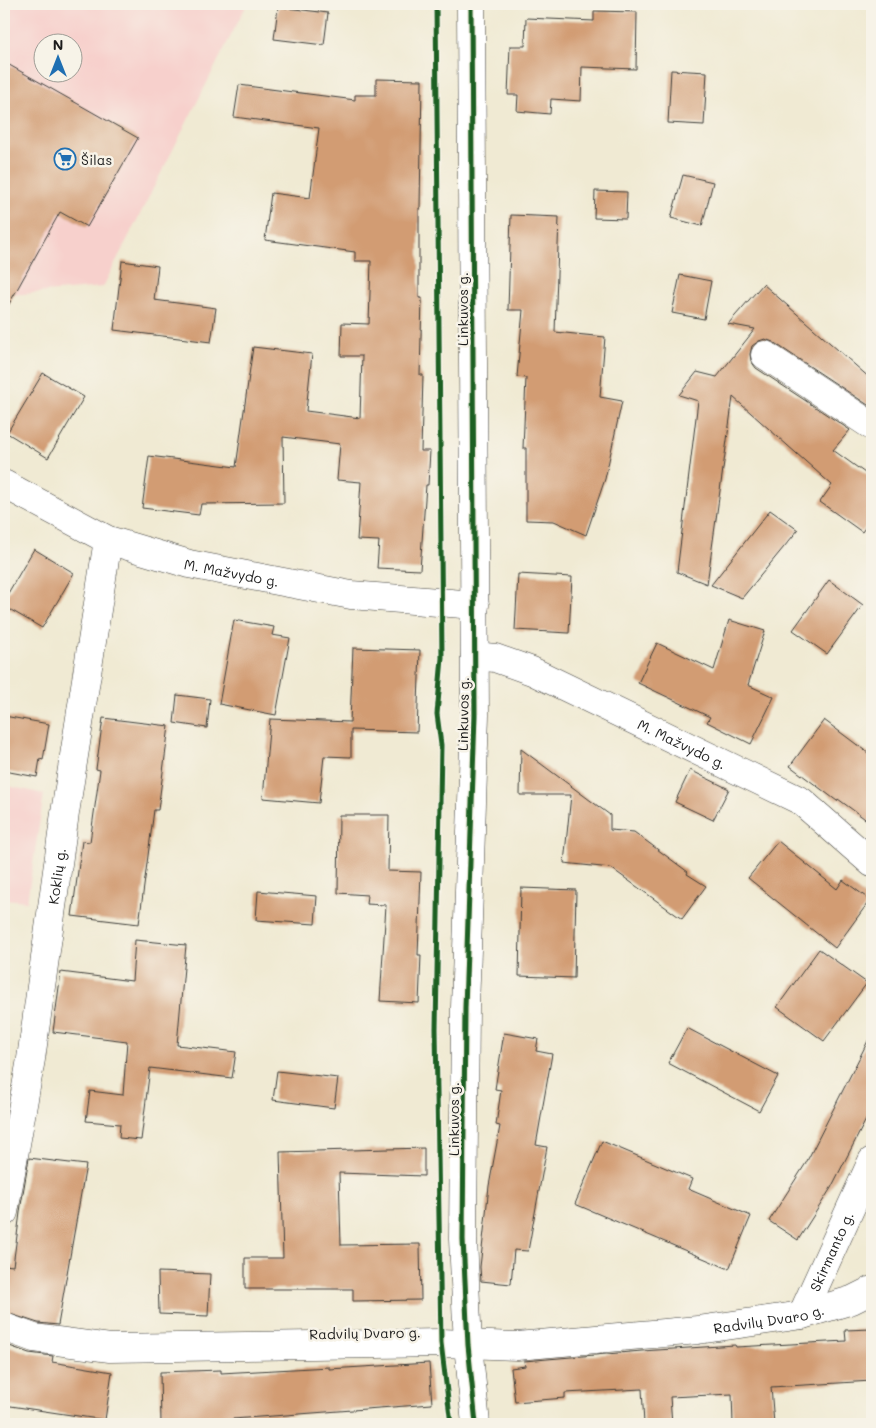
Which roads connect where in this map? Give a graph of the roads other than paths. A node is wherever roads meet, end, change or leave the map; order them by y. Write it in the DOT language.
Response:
graph roads {
  1 [pos="471,4"];
  2 [pos="765,355"];
  3 [pos="872,426"];
  4 [pos="4,484"];
  5 [pos="108,540"];
  6 [pos="475,605"];
  7 [pos="475,656"];
  8 [pos="872,863"];
  9 [pos="872,1161"];
  10 [pos="4,1212"];
  11 [pos="872,1290"];
  12 [pos="802,1315"];
  13 [pos="4,1327"];
  14 [pos="468,1345"];
  15 [pos="476,1424"];
  1 -- 6 [label="street, Linkuvos g."];
  2 -- 3 [label="street"];
  4 -- 5 [label="street, M. Mažvydo g."];
  5 -- 6 [label="street, M. Mažvydo g."];
  5 -- 10 [label="street, Koklių g."];
  6 -- 7 [label="street, Linkuvos g."];
  7 -- 8 [label="street, M. Mažvydo g."];
  7 -- 14 [label="street, Linkuvos g."];
  9 -- 12 [label="street, Skirmanto g."];
  11 -- 12 [label="street, Radvilų Dvaro g."];
  12 -- 14 [label="street, Radvilų Dvaro g."];
  13 -- 14 [label="street, Radvilų Dvaro g."];
  14 -- 15 [label="street, Linkuvos g."];
}
